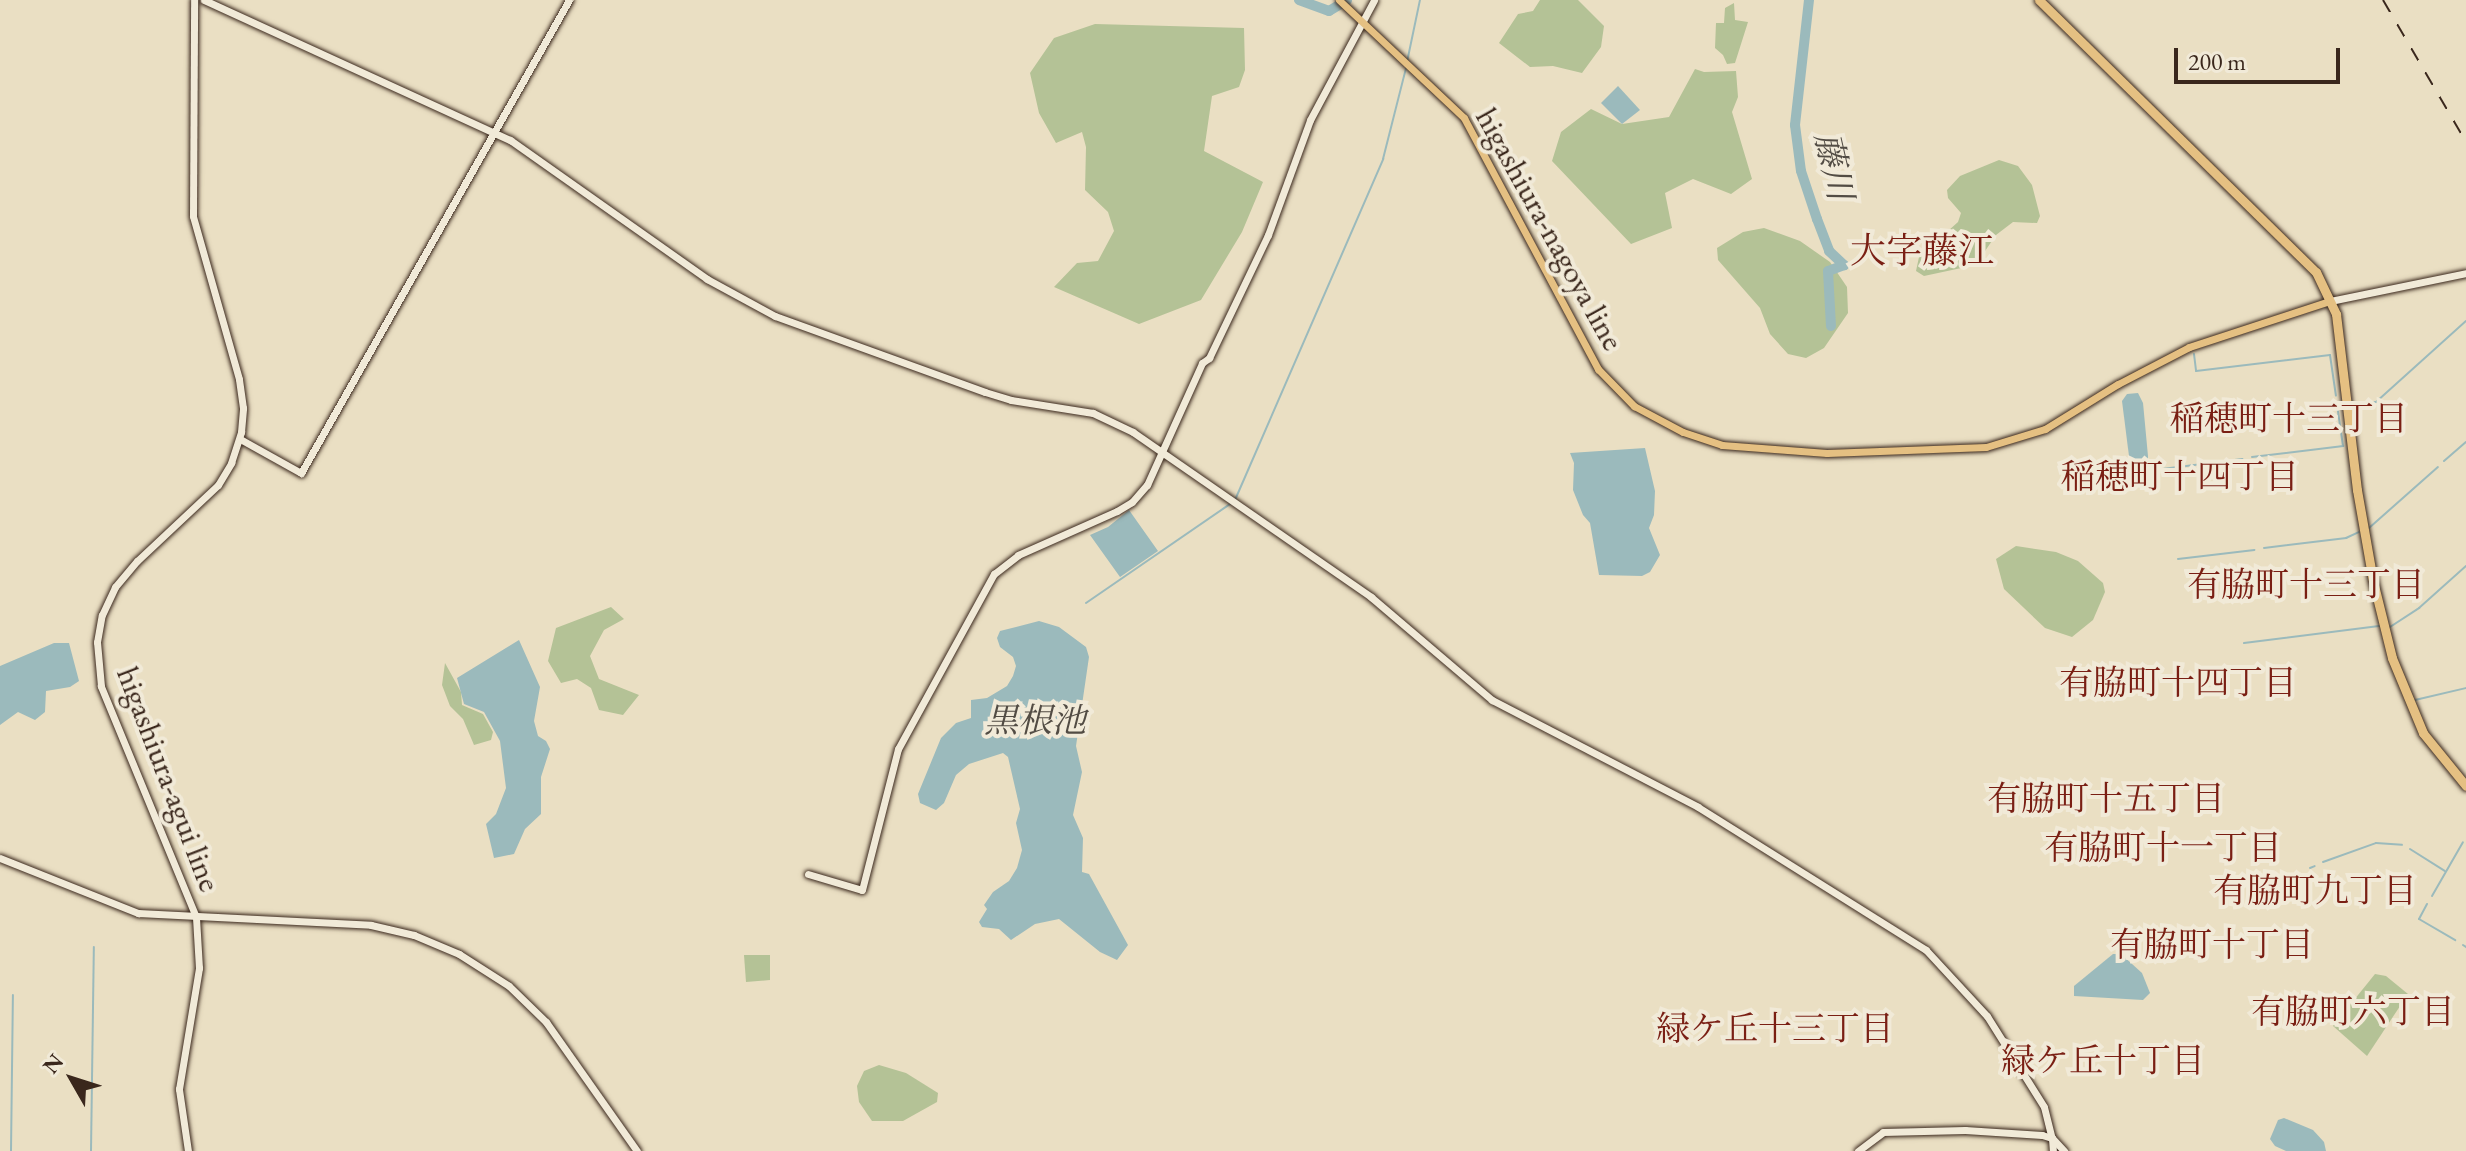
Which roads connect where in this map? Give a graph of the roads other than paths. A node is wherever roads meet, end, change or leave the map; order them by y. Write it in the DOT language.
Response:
graph roads {
  1 [pos="194,0"];
  2 [pos="204,0"];
  3 [pos="569,0"];
  4 [pos="1339,0"];
  5 [pos="1374,0"];
  6 [pos="2039,0"];
  7 [pos="1362,22"];
  8 [pos="494,132"];
  9 [pos="2466,273"];
  10 [pos="2330,301"];
  11 [pos="240,439"];
  12 [pos="1159,452"];
  13 [pos="2466,786"];
  14 [pos="0,858"];
  15 [pos="808,874"];
  16 [pos="196,917"];
  17 [pos="2052,1138"];
  18 [pos="188,1151"];
  19 [pos="637,1151"];
  20 [pos="1858,1151"];
  21 [pos="2053,1151"];
  22 [pos="2064,1151"];
  1 -- 11 [label="street, higashiura-agui line"];
  2 -- 8 [label="street"];
  3 -- 8 [label="street"];
  4 -- 7 [label="main road, higashiura-nagoya line"];
  5 -- 7 [label="street"];
  6 -- 10 [label="highway"];
  7 -- 10 [label="main road, higashiura-nagoya line"];
  7 -- 12 [label="street"];
  8 -- 11 [label="street"];
  8 -- 12 [label="street"];
  9 -- 10 [label="street"];
  10 -- 13 [label="highway"];
  11 -- 16 [label="street, higashiura-agui line"];
  12 -- 15 [label="street"];
  12 -- 17 [label="street"];
  14 -- 16 [label="street"];
  16 -- 18 [label="street, higashiura-agui line"];
  16 -- 19 [label="street"];
  17 -- 20 [label="street"];
  17 -- 21 [label="street"];
  17 -- 22 [label="street"];
}
